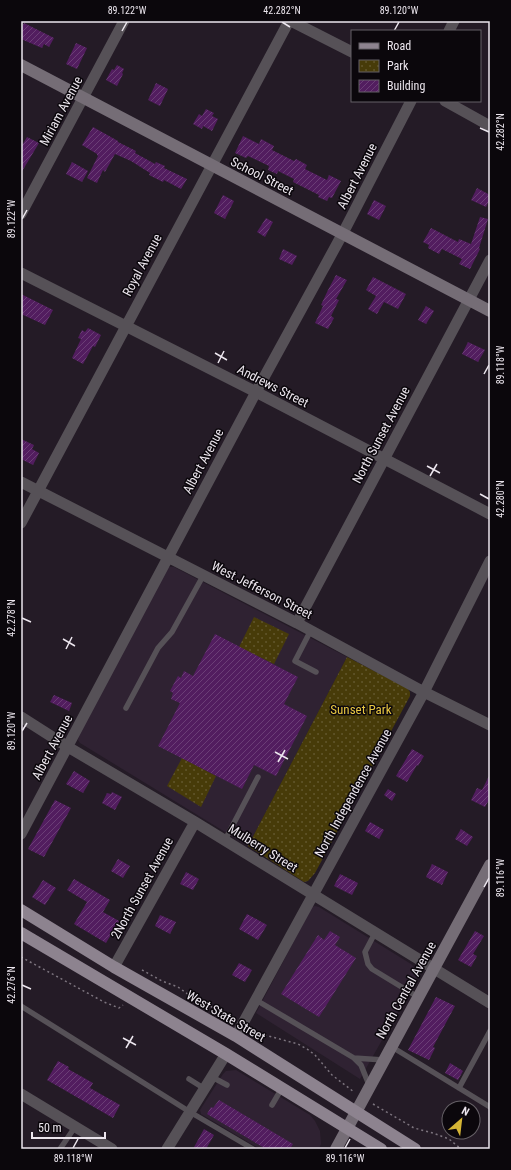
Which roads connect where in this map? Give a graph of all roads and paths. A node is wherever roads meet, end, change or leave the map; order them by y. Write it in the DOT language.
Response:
graph roads {
  1 [pos="124,21"];
  2 [pos="290,21"];
  3 [pos="454,21"];
  4 [pos="450,30"];
  5 [pos="351,52"];
  6 [pos="21,66"];
  7 [pos="83,98"];
  8 [pos="410,102"];
  9 [pos="447,102"];
  10 [pos="490,126"];
  11 [pos="211,165"];
  12 [pos="21,214"];
  13 [pos="343,233"];
  14 [pos="490,260"];
  15 [pos="21,273"];
  16 [pos="469,300"];
  17 [pos="490,311"];
  18 [pos="126,326"];
  19 [pos="256,392"];
  20 [pos="384,459"];
  21 [pos="21,482"];
  22 [pos="38,490"];
  23 [pos="490,514"];
  24 [pos="21,523"];
  25 [pos="168,558"];
  26 [pos="490,561"];
  27 [pos="203,576"];
  28 [pos="297,623"];
  29 [pos="310,630"];
  30 [pos="316,672"];
  31 [pos="424,692"];
  32 [pos="126,708"];
  33 [pos="21,717"];
  34 [pos="490,725"];
  35 [pos="68,747"];
  36 [pos="258,777"];
  37 [pos="195,822"];
  38 [pos="21,834"];
  39 [pos="225,840"];
  40 [pos="490,865"];
  41 [pos="313,895"];
  42 [pos="21,910"];
  43 [pos="21,933"];
  44 [pos="375,933"];
  45 [pos="21,957"];
  46 [pos="114,967"];
  47 [pos="433,969"];
  48 [pos="141,972"];
  49 [pos="418,997"];
  50 [pos="256,1000"];
  51 [pos="125,1002"];
  52 [pos="490,1003"];
  53 [pos="21,1006"];
  54 [pos="239,1031"];
  55 [pos="490,1031"];
  56 [pos="391,1046"];
  57 [pos="226,1054"];
  58 [pos="354,1058"];
  59 [pos="384,1060"];
  60 [pos="212,1077"];
  61 [pos="189,1079"];
  62 [pos="227,1086"];
  63 [pos="369,1087"];
  64 [pos="282,1088"];
  65 [pos="459,1088"];
  66 [pos="204,1089"];
  67 [pos="21,1094"];
  68 [pos="363,1098"];
  69 [pos="272,1105"];
  70 [pos="490,1107"];
  71 [pos="356,1111"];
  72 [pos="190,1112"];
  73 [pos="75,1127"];
  74 [pos="347,1127"];
  75 [pos="60,1149"];
  76 [pos="112,1149"];
  77 [pos="167,1149"];
  78 [pos="253,1149"];
  79 [pos="336,1149"];
  80 [pos="381,1149"];
  81 [pos="416,1149"];
  82 [pos="461,1149"];
  1 -- 7 [label="street, Miriam Avenue"];
  2 -- 5 [label="street"];
  2 -- 11 [label="street, Royal Avenue"];
  3 -- 4 [label="street"];
  6 -- 7 [label="main road, School Street"];
  7 -- 11 [label="main road, School Street"];
  7 -- 12 [label="street, Miriam Avenue"];
  8 -- 13 [label="street, Albert Avenue"];
  9 -- 10 [label="street"];
  11 -- 13 [label="main road, School Street"];
  11 -- 18 [label="street, Royal Avenue"];
  13 -- 16 [label="main road, School Street"];
  13 -- 19 [label="street, Albert Avenue"];
  14 -- 16 [label="street, North Sunset Avenue"];
  15 -- 18 [label="street, Andrews Street"];
  16 -- 17 [label="main road, School Street"];
  16 -- 20 [label="street, North Sunset Avenue"];
  18 -- 19 [label="street, Andrews Street"];
  18 -- 22 [label="street, Royal Avenue"];
  19 -- 20 [label="street, Andrews Street"];
  19 -- 25 [label="street, Albert Avenue"];
  20 -- 23 [label="street, Andrews Street"];
  20 -- 28 [label="street, North Sunset Avenue"];
  21 -- 22 [label="street, West Jefferson Street"];
  22 -- 24 [label="street, Royal Avenue"];
  22 -- 25 [label="street, West Jefferson Street"];
  25 -- 27 [label="street, West Jefferson Street"];
  25 -- 35 [label="street, Albert Avenue"];
  26 -- 31 [label="street, North Independence Avenue"];
  27 -- 28 [label="street, West Jefferson Street"];
  27 -- 32 [label="lane"];
  28 -- 29 [label="street, West Jefferson Street"];
  29 -- 30 [label="lane"];
  29 -- 31 [label="street, West Jefferson Street"];
  31 -- 34 [label="street, West Jefferson Street"];
  31 -- 41 [label="street, North Independence Avenue"];
  33 -- 35 [label="street, Mulberry Street"];
  35 -- 37 [label="street, Mulberry Street"];
  35 -- 38 [label="street, Albert Avenue"];
  36 -- 39 [label="lane"];
  37 -- 39 [label="street, Mulberry Street"];
  37 -- 46 [label="street, 2North Sunset Avenue"];
  39 -- 41 [label="street, Mulberry Street"];
  40 -- 47 [label="main road, North Central Avenue"];
  41 -- 44 [label="street, Mulberry Street"];
  41 -- 50 [label="street, North Independence Avenue"];
  42 -- 46 [label="main road, West State Street"];
  43 -- 57 [label="main road"];
  44 -- 47 [label="street, Mulberry Street"];
  44 -- 49 [label="lane"];
  45 -- 51 [label="path"];
  46 -- 54 [label="main road, West State Street"];
  47 -- 49 [label="main road, North Central Avenue"];
  47 -- 52 [label="street, Mulberry Street"];
  48 -- 54 [label="path"];
  49 -- 56 [label="main road, North Central Avenue"];
  50 -- 54 [label="street, North Independence Avenue"];
  50 -- 58 [label="lane"];
  53 -- 72 [label="lane"];
  54 -- 68 [label="path"];
  54 -- 71 [label="main road, West State Street"];
  55 -- 65 [label="lane"];
  56 -- 59 [label="main road, North Central Avenue"];
  56 -- 65 [label="lane"];
  57 -- 60 [label="street"];
  57 -- 64 [label="main road"];
  58 -- 59 [label="lane"];
  58 -- 63 [label="lane"];
  59 -- 63 [label="main road, North Central Avenue"];
  60 -- 62 [label="lane"];
  60 -- 66 [label="street"];
  61 -- 66 [label="lane"];
  63 -- 68 [label="main road, North Central Avenue"];
  64 -- 69 [label="lane"];
  64 -- 74 [label="main road"];
  65 -- 70 [label="lane"];
  66 -- 72 [label="street"];
  67 -- 73 [label="street"];
  68 -- 71 [label="main road, North Central Avenue"];
  68 -- 82 [label="path"];
  71 -- 74 [label="main road, North Central Avenue"];
  71 -- 81 [label="main road, West State Street"];
  72 -- 77 [label="street"];
  72 -- 78 [label="lane"];
  73 -- 75 [label="lane"];
  73 -- 76 [label="street"];
  74 -- 79 [label="main road, North Central Avenue"];
  74 -- 80 [label="main road"];
}
